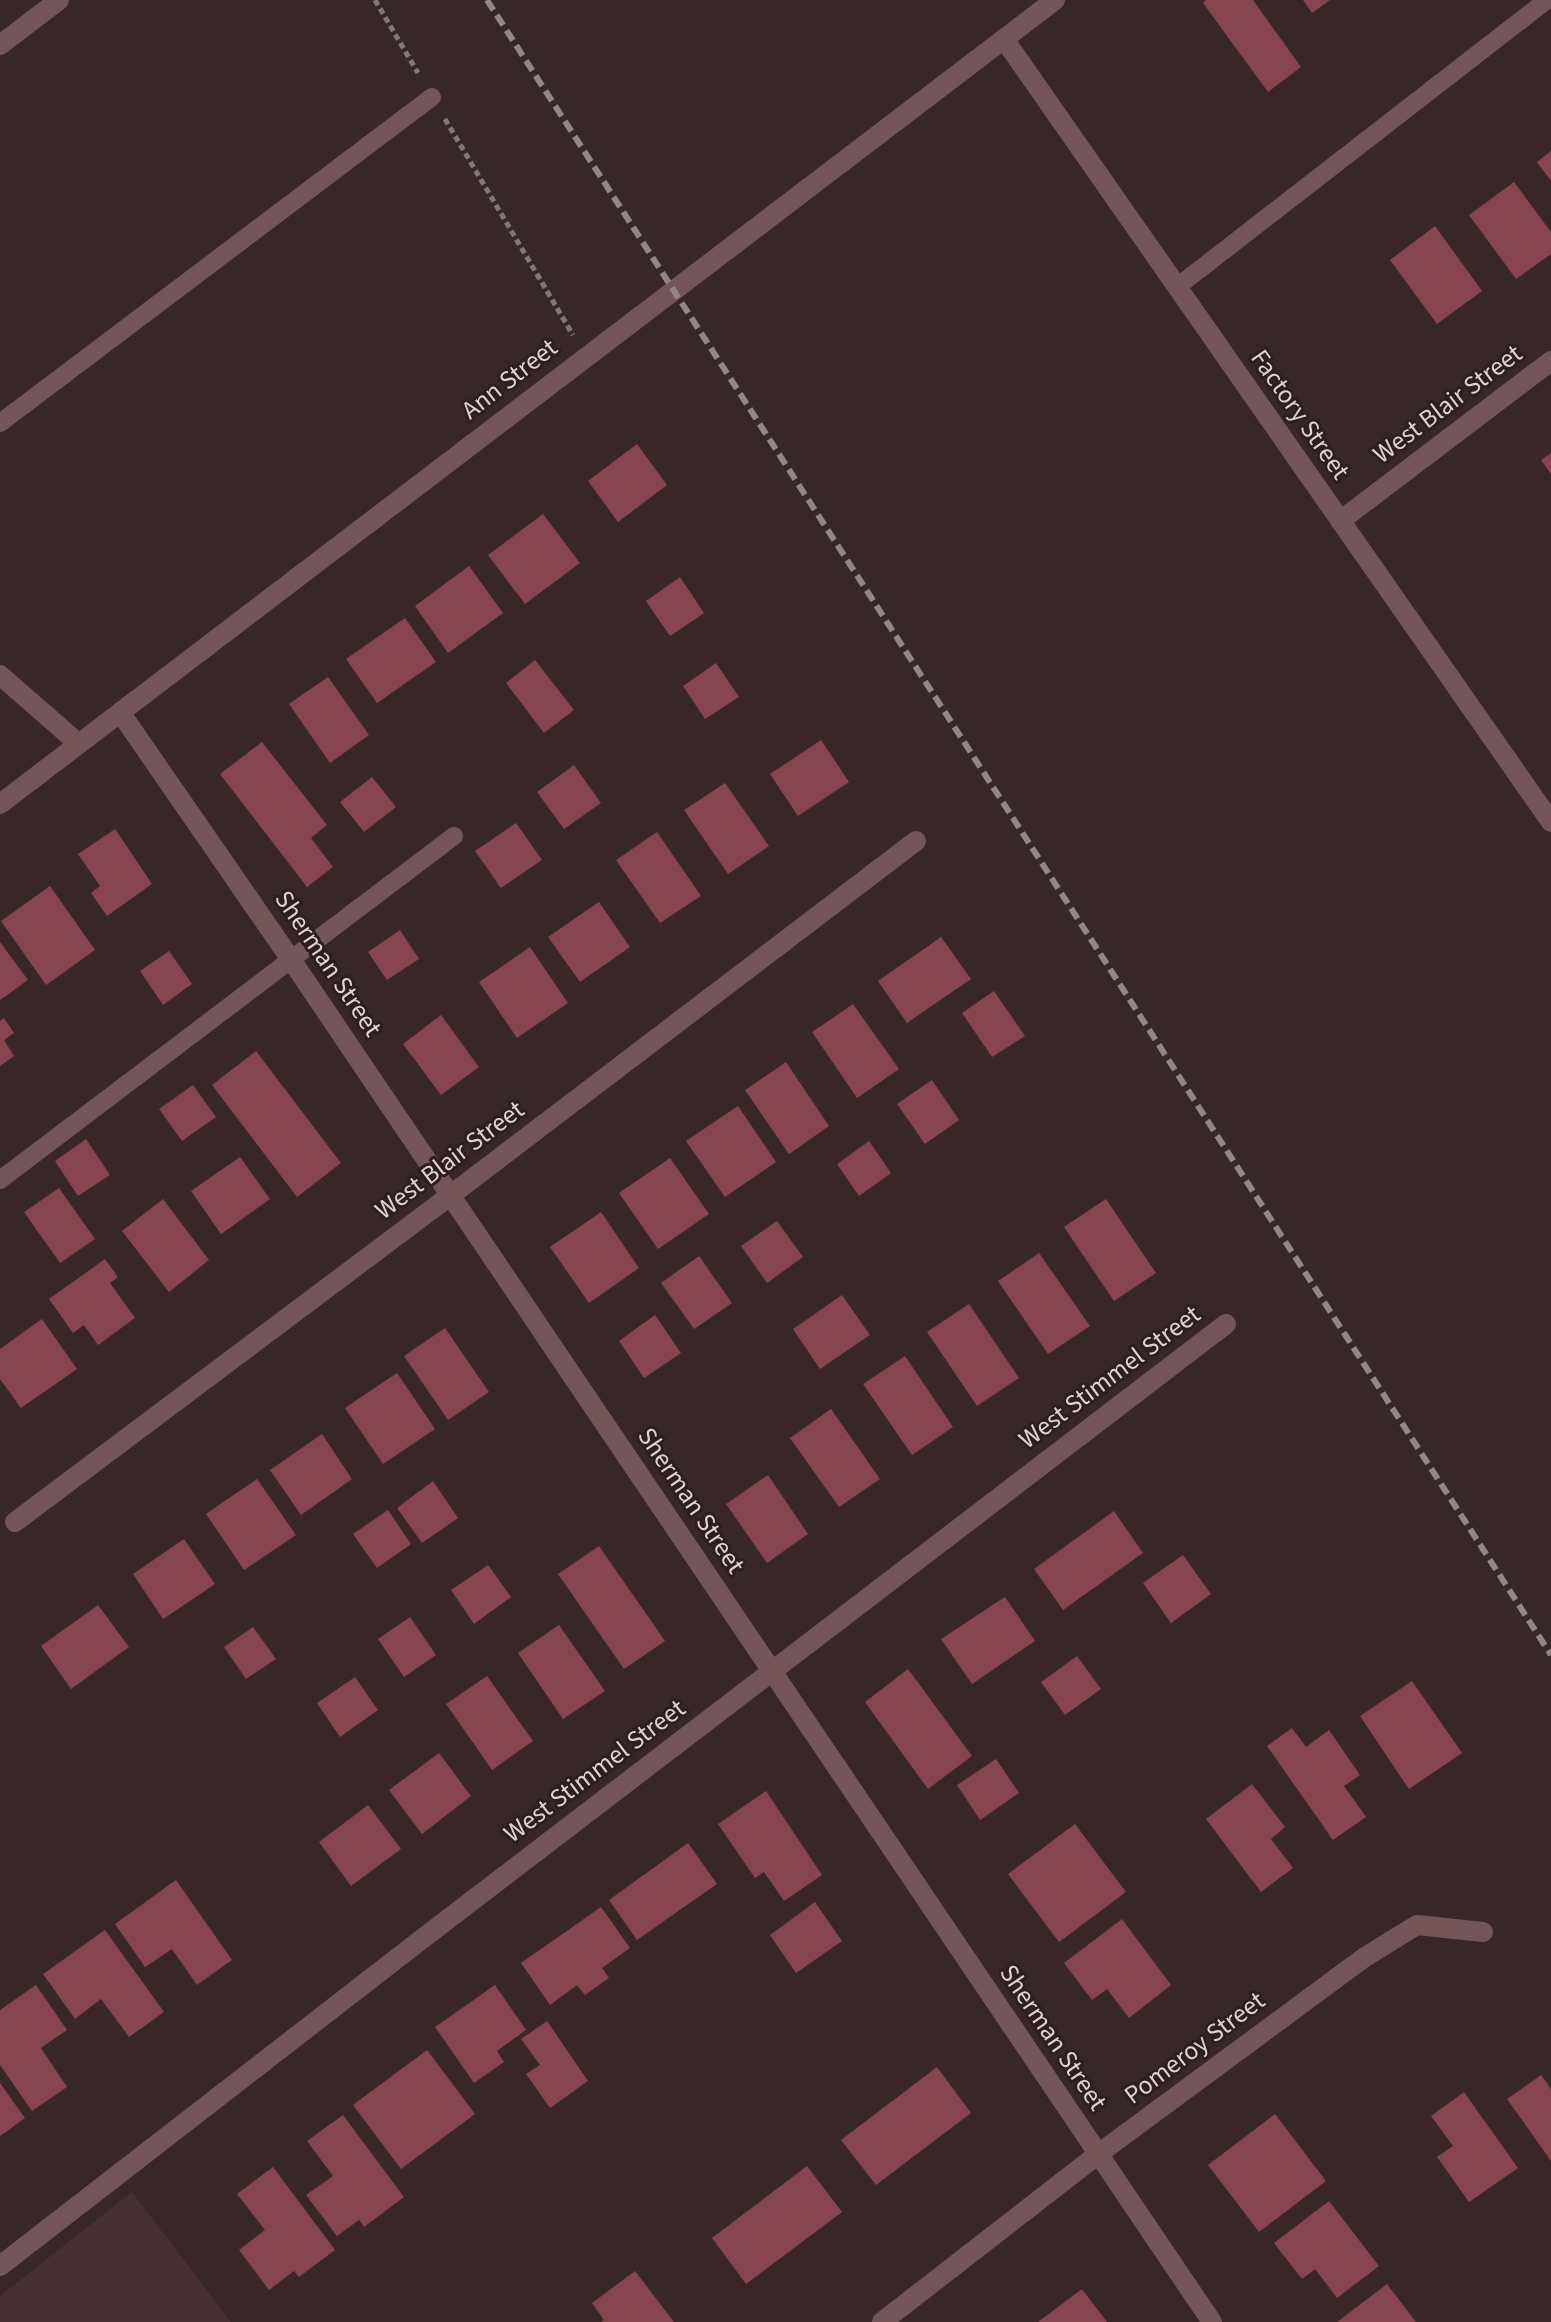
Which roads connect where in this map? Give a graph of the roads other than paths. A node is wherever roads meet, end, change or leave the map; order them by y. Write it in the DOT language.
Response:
graph roads {
  1 [pos="59,0"];
  2 [pos="1055,0"];
  3 [pos="1547,0"];
  4 [pos="1004,39"];
  5 [pos="0,45"];
  6 [pos="432,97"];
  7 [pos="1177,287"];
  8 [pos="1551,361"];
  9 [pos="0,423"];
  10 [pos="1340,521"];
  11 [pos="0,675"];
  12 [pos="120,712"];
  13 [pos="79,744"];
  14 [pos="0,804"];
  15 [pos="1551,822"];
  16 [pos="454,836"];
  17 [pos="916,841"];
  18 [pos="292,961"];
  19 [pos="0,1180"];
  20 [pos="451,1195"];
  21 [pos="1226,1324"];
  22 [pos="15,1522"];
  23 [pos="772,1671"];
  24 [pos="1483,1932"];
  25 [pos="1097,2155"];
  26 [pos="0,2266"];
  27 [pos="882,2322"];
  28 [pos="1212,2322"];
  1 -- 5 [label="street"];
  2 -- 4 [label="street, Ann Street"];
  3 -- 7 [label="lane"];
  4 -- 7 [label="street, Factory Street"];
  4 -- 12 [label="street, Ann Street"];
  6 -- 9 [label="lane"];
  7 -- 10 [label="street, Factory Street"];
  8 -- 10 [label="street, West Blair Street"];
  10 -- 15 [label="street, Factory Street"];
  11 -- 13 [label="street"];
  12 -- 13 [label="street, Ann Street"];
  12 -- 18 [label="street, Sherman Street"];
  13 -- 14 [label="street, Ann Street"];
  16 -- 18 [label="lane"];
  17 -- 20 [label="street, West Blair Street"];
  18 -- 19 [label="lane"];
  18 -- 20 [label="street, Sherman Street"];
  20 -- 22 [label="street, West Blair Street"];
  20 -- 23 [label="street, Sherman Street"];
  21 -- 23 [label="street, West Stimmel Street"];
  23 -- 25 [label="street, Sherman Street"];
  23 -- 26 [label="street, West Stimmel Street"];
  24 -- 25 [label="street, Pomeroy Street"];
  25 -- 27 [label="street, Pomeroy Street"];
  25 -- 28 [label="street, Sherman Street"];
}
